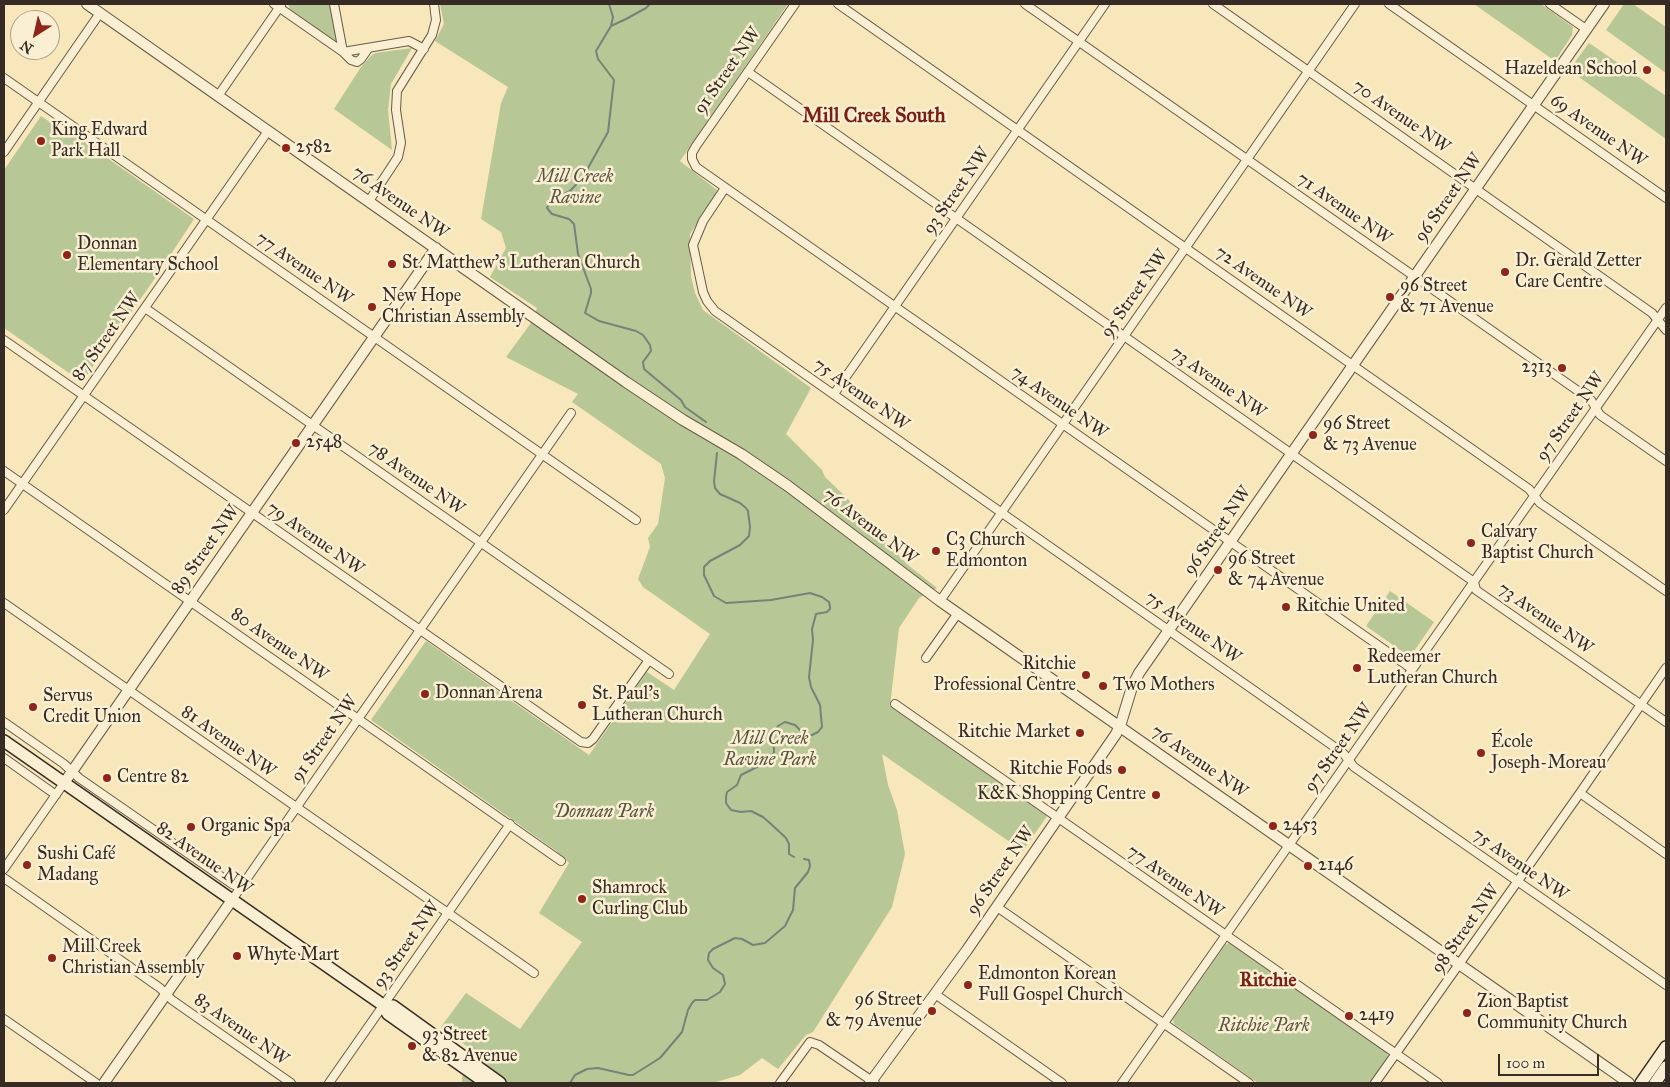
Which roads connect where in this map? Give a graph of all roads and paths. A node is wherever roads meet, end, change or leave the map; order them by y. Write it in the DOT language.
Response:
graph roads {
  1 [pos="87,4"];
  2 [pos="334,4"];
  3 [pos="434,4"];
  4 [pos="795,4"];
  5 [pos="838,4"];
  6 [pos="1025,4"];
  7 [pos="1105,4"];
  8 [pos="1213,4"];
  9 [pos="1355,4"];
  10 [pos="1389,4"];
  11 [pos="1550,4"];
  12 [pos="1604,4"];
  13 [pos="278,5"];
  14 [pos="100,13"];
  15 [pos="1586,29"];
  16 [pos="1079,42"];
  17 [pos="424,49"];
  18 [pos="343,52"];
  19 [pos="1308,71"];
  20 [pos="748,72"];
  21 [pos="4,78"];
  22 [pos="218,96"];
  23 [pos="39,102"];
  24 [pos="1533,104"];
  25 [pos="1018,130"];
  26 [pos="268,131"];
  27 [pos="5,149"];
  28 [pos="692,159"];
  29 [pos="1247,159"];
  30 [pos="725,188"];
  31 [pos="1476,188"];
  32 [pos="1666,198"];
  33 [pos="369,201"];
  34 [pos="956,218"];
  35 [pos="207,219"];
  36 [pos="436,248"];
  37 [pos="1185,248"];
  38 [pos="1414,276"];
  39 [pos="895,306"];
  40 [pos="145,308"];
  41 [pos="1666,308"];
  42 [pos="1658,320"];
  43 [pos="1666,330"];
  44 [pos="1124,336"];
  45 [pos="374,337"];
  46 [pos="4,340"];
  47 [pos="1353,364"];
  48 [pos="834,394"];
  49 [pos="83,396"];
  50 [pos="1596,408"];
  51 [pos="571,413"];
  52 [pos="1063,424"];
  53 [pos="313,425"];
  54 [pos="1292,453"];
  55 [pos="542,454"];
  56 [pos="1666,461"];
  57 [pos="4,472"];
  58 [pos="22,484"];
  59 [pos="1534,496"];
  60 [pos="4,510"];
  61 [pos="252,513"];
  62 [pos="1002,513"];
  63 [pos="636,520"];
  64 [pos="1230,541"];
  65 [pos="481,542"];
  66 [pos="1474,582"];
  67 [pos="1666,592"];
  68 [pos="940,601"];
  69 [pos="190,602"];
  70 [pos="4,603"];
  71 [pos="958,613"];
  72 [pos="420,630"];
  73 [pos="1169,630"];
  74 [pos="926,658"];
  75 [pos="649,660"];
  76 [pos="1666,668"];
  77 [pos="1412,670"];
  78 [pos="670,674"];
  79 [pos="128,691"];
  80 [pos="896,704"];
  81 [pos="1641,704"];
  82 [pos="358,719"];
  83 [pos="4,722"];
  84 [pos="1666,722"];
  85 [pos="1119,726"];
  86 [pos="4,741"];
  87 [pos="4,758"];
  88 [pos="1349,760"];
  89 [pos="72,772"];
  90 [pos="64,783"];
  91 [pos="1580,793"];
  92 [pos="56,795"];
  93 [pos="297,808"];
  94 [pos="1058,819"];
  95 [pos="510,824"];
  96 [pos="1289,845"];
  97 [pos="1666,854"];
  98 [pos="561,860"];
  99 [pos="4,869"];
  100 [pos="4,878"];
  101 [pos="1518,882"];
  102 [pos="241,888"];
  103 [pos="232,900"];
  104 [pos="997,906"];
  105 [pos="448,913"];
  106 [pos="1226,935"];
  107 [pos="1459,964"];
  108 [pos="534,972"];
  109 [pos="1666,985"];
  110 [pos="167,994"];
  111 [pos="935,994"];
  112 [pos="383,1006"];
  113 [pos="4,1019"];
  114 [pos="1164,1023"];
  115 [pos="1666,1047"];
  116 [pos="1396,1054"];
  117 [pos="463,1062"];
  118 [pos="1666,1068"];
  119 [pos="96,1083"];
  120 [pos="104,1083"];
  121 [pos="291,1083"];
  122 [pos="329,1083"];
  123 [pos="486,1083"];
  124 [pos="500,1083"];
  125 [pos="780,1083"];
  126 [pos="872,1083"];
  127 [pos="1062,1083"];
  128 [pos="1122,1083"];
  129 [pos="1249,1083"];
  130 [pos="1375,1083"];
  131 [pos="1438,1083"];
  132 [pos="1629,1083"];
  133 [pos="1641,1083"];
  134 [pos="1655,1083"];
  1 -- 14 [label="street, 76 Avenue NW"];
  2 -- 18 [label="street"];
  3 -- 17 [label="street"];
  4 -- 20 [label="street, 91 Street NW"];
  5 -- 25 [label="street, 72 Avenue NW"];
  6 -- 16 [label="street, 71 Avenue NW"];
  7 -- 16 [label="street, 93 Street NW"];
  8 -- 19 [label="street, 70 Avenue NW"];
  9 -- 19 [label="street, 95 Street NW"];
  10 -- 24 [label="street, 69 Avenue NW"];
  11 -- 15 [label="street"];
  12 -- 15 [label="street, 96 Street NW"];
  13 -- 18 [label="street"];
  13 -- 22 [label="street"];
  14 -- 22 [label="street, 76 Avenue NW"];
  14 -- 23 [label="street"];
  15 -- 24 [label="street, 96 Street NW"];
  16 -- 25 [label="street, 93 Street NW"];
  16 -- 29 [label="street, 71 Avenue NW"];
  17 -- 18 [label="street"];
  17 -- 33 [label="street"];
  19 -- 29 [label="street, 95 Street NW"];
  19 -- 31 [label="street, 70 Avenue NW"];
  20 -- 28 [label="street, 91 Street NW"];
  20 -- 34 [label="street, 73 Avenue NW"];
  21 -- 23 [label="street, 77 Avenue NW"];
  22 -- 26 [label="street, 76 Avenue NW"];
  23 -- 27 [label="street"];
  23 -- 35 [label="street, 77 Avenue NW"];
  24 -- 31 [label="street, 96 Street NW"];
  24 -- 32 [label="street, 69 Avenue NW"];
  25 -- 34 [label="street, 93 Street NW"];
  25 -- 37 [label="street, 72 Avenue NW"];
  26 -- 33 [label="street, 76 Avenue NW"];
  26 -- 35 [label="street, 87 Street NW"];
  28 -- 30 [label="street, 74 Avenue NW"];
  29 -- 37 [label="street, 95 Street NW"];
  29 -- 38 [label="street, 71 Avenue NW"];
  30 -- 39 [label="street, 74 Avenue NW"];
  30 -- 48 [label="street, 75 Avenue NW"];
  31 -- 38 [label="street, 96 Street NW"];
  31 -- 42 [label="street, 70 Avenue NW"];
  33 -- 36 [label="street, 76 Avenue NW"];
  34 -- 39 [label="street, 93 Street NW"];
  34 -- 44 [label="street, 73 Avenue NW"];
  35 -- 40 [label="street, 87 Street NW"];
  35 -- 45 [label="street, 77 Avenue NW"];
  36 -- 45 [label="street, 89 Street NW"];
  36 -- 68 [label="street, 76 Avenue NW"];
  37 -- 44 [label="street, 95 Street NW"];
  37 -- 47 [label="street, 72 Avenue NW"];
  38 -- 47 [label="street, 96 Street NW"];
  38 -- 50 [label="street, 71 Avenue NW"];
  39 -- 48 [label="street, 93 Street NW"];
  39 -- 52 [label="street, 74 Avenue NW"];
  40 -- 49 [label="street, 87 Street NW"];
  40 -- 53 [label="street, 78 Avenue NW"];
  41 -- 42 [label="street, 97 Street NW"];
  42 -- 43 [label="street, 70 Avenue NW"];
  42 -- 50 [label="street, 97 Street NW"];
  44 -- 52 [label="street, 95 Street NW"];
  44 -- 54 [label="street, 73 Avenue NW"];
  45 -- 53 [label="street, 89 Street NW"];
  45 -- 55 [label="street, 77 Avenue NW"];
  46 -- 49 [label="street, 79 Avenue NW"];
  47 -- 54 [label="street, 96 Street NW"];
  47 -- 59 [label="street, 72 Avenue NW"];
  48 -- 62 [label="street, 75 Avenue NW"];
  49 -- 58 [label="street, 87 Street NW"];
  49 -- 61 [label="street, 79 Avenue NW"];
  50 -- 56 [label="street, 71 Avenue NW"];
  50 -- 59 [label="street, 97 Street NW"];
  51 -- 55 [label="street, 91 Street NW"];
  52 -- 62 [label="street, 95 Street NW"];
  52 -- 64 [label="street, 74 Avenue NW"];
  53 -- 61 [label="street, 89 Street NW"];
  53 -- 65 [label="street, 78 Avenue NW"];
  54 -- 64 [label="street, 96 Street NW"];
  54 -- 66 [label="street, 73 Avenue NW"];
  55 -- 63 [label="street, 77 Avenue NW"];
  55 -- 65 [label="street, 91 Street NW"];
  57 -- 58 [label="street, 80 Avenue NW"];
  58 -- 60 [label="street, 87 Street NW"];
  58 -- 69 [label="street, 80 Avenue NW"];
  59 -- 66 [label="street, 97 Street NW"];
  59 -- 67 [label="street, 72 Avenue NW"];
  61 -- 69 [label="street, 89 Street NW"];
  61 -- 72 [label="street, 79 Avenue NW"];
  62 -- 68 [label="street, 95 Street NW"];
  62 -- 73 [label="street, 75 Avenue NW"];
  64 -- 73 [label="street, 96 Street NW"];
  64 -- 77 [label="street, 74 Avenue NW"];
  65 -- 72 [label="street, 91 Street NW"];
  65 -- 75 [label="street, 78 Avenue NW"];
  66 -- 77 [label="street, 97 Street NW"];
  66 -- 81 [label="street, 73 Avenue NW"];
  68 -- 71 [label="street, 76 Avenue NW"];
  69 -- 79 [label="street, 89 Street NW"];
  69 -- 82 [label="street, 80 Avenue NW"];
  70 -- 79 [label="street, 81 Avenue NW"];
  71 -- 74 [label="street"];
  71 -- 85 [label="street, 76 Avenue NW"];
  72 -- 75 [label="street, 79 Avenue NW"];
  72 -- 82 [label="street, 91 Street NW"];
  73 -- 85 [label="street, 96 Street NW"];
  73 -- 88 [label="street, 75 Avenue NW"];
  75 -- 78 [label="street, 78 Avenue NW"];
  76 -- 81 [label="street, 98 Street NW"];
  77 -- 88 [label="street, 97 Street NW"];
  79 -- 89 [label="street, 89 Street NW"];
  79 -- 93 [label="street, 81 Avenue NW"];
  80 -- 94 [label="street, 77 Avenue NW"];
  81 -- 84 [label="street, 73 Avenue NW"];
  81 -- 91 [label="street, 98 Street NW"];
  82 -- 93 [label="street, 91 Street NW"];
  82 -- 95 [label="street, 80 Avenue NW"];
  83 -- 89 [label="street, 82 Avenue NW"];
  85 -- 94 [label="street, 96 Street NW"];
  85 -- 96 [label="street, 76 Avenue NW"];
  86 -- 90 [label="main road, 82 Avenue NW"];
  87 -- 92 [label="street"];
  88 -- 96 [label="street, 97 Street NW"];
  88 -- 101 [label="street, 75 Avenue NW"];
  89 -- 90 [label="street, 89 Street NW"];
  89 -- 102 [label="street, 82 Avenue NW"];
  90 -- 92 [label="street, 89 Street NW"];
  90 -- 103 [label="main road, 82 Avenue NW"];
  91 -- 97 [label="street"];
  91 -- 101 [label="street, 98 Street NW"];
  92 -- 99 [label="street, 89 Street NW"];
  93 -- 102 [label="street, 91 Street NW"];
  93 -- 105 [label="street, 81 Avenue NW"];
  94 -- 104 [label="street, 96 Street NW"];
  94 -- 106 [label="street, 77 Avenue NW"];
  95 -- 98 [label="street, 80 Avenue NW"];
  95 -- 105 [label="street, 93 Street NW"];
  96 -- 106 [label="street, 97 Street NW"];
  96 -- 107 [label="street, 76 Avenue NW"];
  100 -- 110 [label="street, 83 Avenue NW"];
  101 -- 107 [label="street, 98 Street NW"];
  101 -- 109 [label="street, 75 Avenue NW"];
  102 -- 103 [label="street, 91 Street NW"];
  103 -- 110 [label="street, 91 Street NW"];
  103 -- 112 [label="main road, 82 Avenue NW"];
  104 -- 111 [label="street, 96 Street NW"];
  104 -- 114 [label="street"];
  105 -- 108 [label="street, 81 Avenue NW"];
  105 -- 112 [label="street, 93 Street NW"];
  106 -- 114 [label="street, 97 Street NW"];
  106 -- 116 [label="street, 77 Avenue NW"];
  107 -- 116 [label="street, 98 Street NW"];
  107 -- 132 [label="street, 76 Avenue NW"];
  110 -- 120 [label="street, 91 Street NW"];
  110 -- 121 [label="street, 83 Avenue NW"];
  111 -- 126 [label="street, 96 Street NW"];
  111 -- 127 [label="street"];
  112 -- 117 [label="main road, 82 Avenue NW"];
  112 -- 122 [label="street, 93 Street NW"];
  113 -- 119 [label="street"];
  114 -- 128 [label="street, 97 Street NW"];
  114 -- 129 [label="street"];
  115 -- 133 [label="main road"];
  116 -- 130 [label="street, 98 Street NW"];
  116 -- 131 [label="street, 77 Avenue NW"];
  117 -- 123 [label="main road, 82 Avenue NW"];
  117 -- 124 [label="main road, 82 Avenue NW"];
  118 -- 134 [label="main road"];
  125 -- 126 [label="street"];
}
